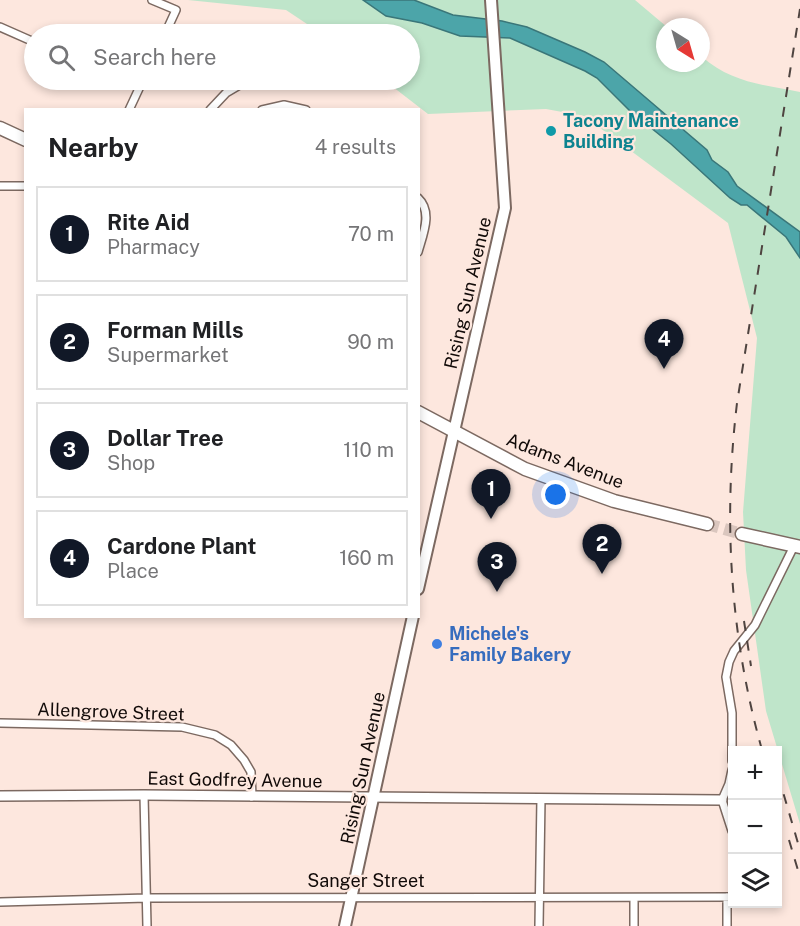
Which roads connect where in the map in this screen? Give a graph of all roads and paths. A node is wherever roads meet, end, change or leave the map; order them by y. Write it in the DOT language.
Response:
graph roads {
  1 [pos="152,0"];
  2 [pos="491,4"];
  3 [pos="170,24"];
  4 [pos="0,27"];
  5 [pos="24,38"];
  6 [pos="138,90"];
  7 [pos="231,90"];
  8 [pos="130,108"];
  9 [pos="212,108"];
  10 [pos="271,108"];
  11 [pos="297,108"];
  12 [pos="0,128"];
  13 [pos="24,139"];
  14 [pos="0,186"];
  15 [pos="24,186"];
  16 [pos="420,200"];
  17 [pos="420,244"];
  18 [pos="420,413"];
  19 [pos="453,431"];
  20 [pos="707,524"];
  21 [pos="742,534"];
  22 [pos="797,547"];
  23 [pos="420,580"];
  24 [pos="413,618"];
  25 [pos="0,723"];
  26 [pos="732,746"];
  27 [pos="728,786"];
  28 [pos="144,795"];
  29 [pos="0,796"];
  30 [pos="252,797"];
  31 [pos="373,798"];
  32 [pos="540,798"];
  33 [pos="722,800"];
  34 [pos="728,819"];
  35 [pos="352,896"];
  36 [pos="539,896"];
  37 [pos="728,897"];
  38 [pos="147,898"];
  39 [pos="634,898"];
  40 [pos="0,902"];
  41 [pos="729,908"];
  42 [pos="147,926"];
  43 [pos="345,926"];
  44 [pos="539,926"];
  45 [pos="634,926"];
  46 [pos="727,926"];
  1 -- 3 [label="street"];
  2 -- 19 [label="main road, Rising Sun Avenue"];
  4 -- 5 [label="street"];
  6 -- 8 [label="street"];
  7 -- 9 [label="street"];
  10 -- 11 [label="street"];
  12 -- 13 [label="highway"];
  14 -- 15 [label="street"];
  16 -- 17 [label="street"];
  18 -- 19 [label="highway, Adams Avenue"];
  19 -- 20 [label="highway, Adams Avenue"];
  19 -- 23 [label="main road, Rising Sun Avenue"];
  21 -- 22 [label="highway"];
  22 -- 26 [label="street"];
  24 -- 31 [label="main road, Rising Sun Avenue"];
  25 -- 30 [label="street, Allengrove Street"];
  27 -- 33 [label="street"];
  28 -- 29 [label="street, East Godfrey Avenue"];
  28 -- 30 [label="street, East Godfrey Avenue"];
  28 -- 38 [label="street"];
  30 -- 31 [label="street, East Godfrey Avenue"];
  31 -- 32 [label="street, East Godfrey Avenue"];
  31 -- 35 [label="main road, Rising Sun Avenue"];
  32 -- 33 [label="street, East Godfrey Avenue"];
  32 -- 36 [label="street"];
  33 -- 34 [label="street"];
  35 -- 36 [label="street, Sanger Street"];
  35 -- 38 [label="street, Sanger Street"];
  35 -- 43 [label="main road, Rising Sun Avenue"];
  36 -- 39 [label="street, Sanger Street"];
  36 -- 44 [label="street"];
  37 -- 39 [label="street, Sanger Street"];
  38 -- 40 [label="street, Sanger Street"];
  38 -- 42 [label="street"];
  39 -- 45 [label="street"];
  41 -- 46 [label="street"];
}
